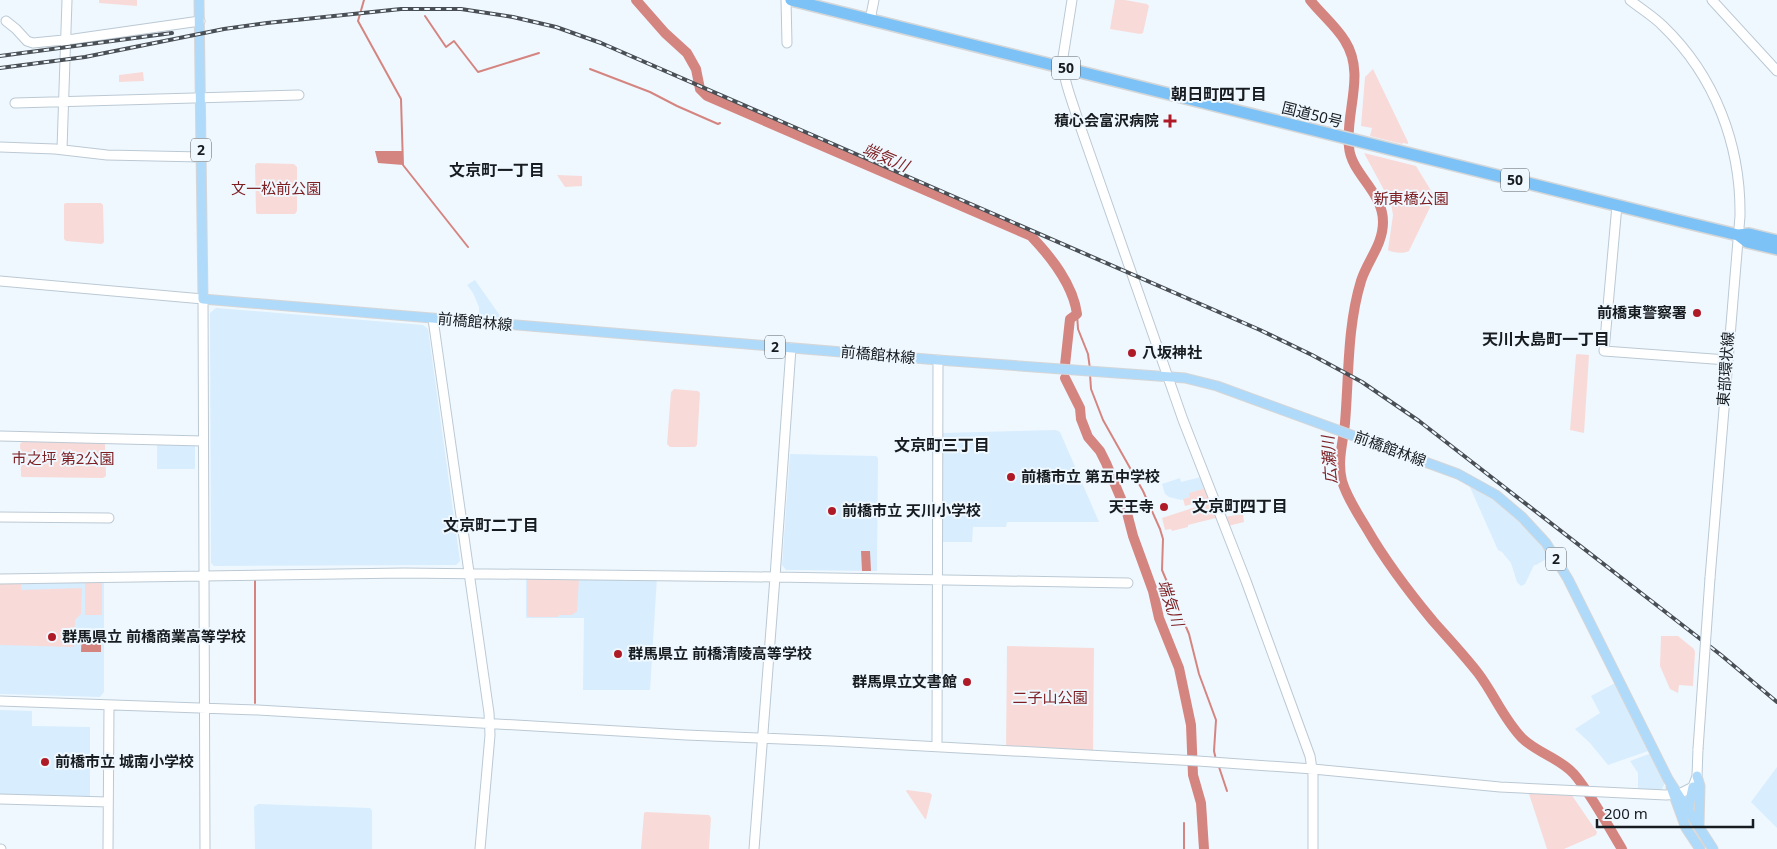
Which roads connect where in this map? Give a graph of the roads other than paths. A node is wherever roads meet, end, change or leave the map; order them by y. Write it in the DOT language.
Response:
graph roads {
  1 [pos="66,0"];
  2 [pos="200,0"];
  3 [pos="786,0"];
  4 [pos="791,0"];
  5 [pos="874,0"];
  6 [pos="1072,0"];
  7 [pos="1630,0"];
  8 [pos="1712,0"];
  9 [pos="870,20"];
  10 [pos="6,21"];
  11 [pos="200,21"];
  12 [pos="65,40"];
  13 [pos="787,43"];
  14 [pos="1062,67"];
  15 [pos="1777,71"];
  16 [pos="299,95"];
  17 [pos="200,97"];
  18 [pos="64,102"];
  19 [pos="15,103"];
  20 [pos="0,147"];
  21 [pos="62,149"];
  22 [pos="201,158"];
  23 [pos="1616,205"];
  24 [pos="1738,235"];
  25 [pos="1777,241"];
  26 [pos="1777,249"];
  27 [pos="0,281"];
  28 [pos="202,299"];
  29 [pos="433,319"];
  30 [pos="792,348"];
  31 [pos="938,360"];
  32 [pos="1727,360"];
  33 [pos="1168,376"];
  34 [pos="0,436"];
  35 [pos="203,441"];
  36 [pos="0,517"];
  37 [pos="109,518"];
  38 [pos="469,574"];
  39 [pos="204,576"];
  40 [pos="775,577"];
  41 [pos="0,578"];
  42 [pos="938,580"];
  43 [pos="1128,583"];
  44 [pos="0,701"];
  45 [pos="109,706"];
  46 [pos="205,709"];
  47 [pos="490,724"];
  48 [pos="763,739"];
  49 [pos="937,746"];
  50 [pos="1313,769"];
  51 [pos="1697,776"];
  52 [pos="1693,787"];
  53 [pos="1673,795"];
  54 [pos="0,799"];
  55 [pos="108,802"];
  56 [pos="1688,809"];
  57 [pos="1700,827"];
  58 [pos="108,849"];
  59 [pos="205,849"];
  60 [pos="480,849"];
  61 [pos="754,849"];
  62 [pos="1314,849"];
  63 [pos="1701,849"];
  64 [pos="1713,849"];
  1 -- 12 [label="street"];
  2 -- 11 [label="main road, 2"];
  3 -- 13 [label="street"];
  4 -- 9 [label="highway, 国道50号 / 50"];
  5 -- 9 [label="street"];
  6 -- 14 [label="street"];
  7 -- 24 [label="street, 東部環状線"];
  8 -- 15 [label="street"];
  9 -- 14 [label="highway, 国道50号 / 50"];
  10 -- 12 [label="street"];
  11 -- 12 [label="street"];
  11 -- 17 [label="main road, 2"];
  12 -- 18 [label="street"];
  14 -- 23 [label="highway, 国道50号 / 50"];
  14 -- 33 [label="street"];
  16 -- 17 [label="street"];
  17 -- 18 [label="street"];
  17 -- 22 [label="main road, 2"];
  18 -- 19 [label="street"];
  18 -- 21 [label="street"];
  20 -- 21 [label="street"];
  21 -- 22 [label="street"];
  22 -- 28 [label="main road, 2"];
  23 -- 24 [label="highway, 国道50号 / 50"];
  23 -- 32 [label="street"];
  24 -- 25 [label="highway, 国道50号 / 50"];
  24 -- 26 [label="highway, 国道50号 / 50"];
  24 -- 32 [label="street, 東部環状線"];
  27 -- 28 [label="street"];
  28 -- 29 [label="main road, 前橋館林線 / 2"];
  28 -- 35 [label="street"];
  29 -- 30 [label="main road, 前橋館林線 / 2"];
  29 -- 38 [label="street"];
  30 -- 31 [label="main road, 前橋館林線 / 2"];
  30 -- 40 [label="street"];
  31 -- 33 [label="main road, 前橋館林線 / 2"];
  31 -- 42 [label="street"];
  32 -- 51 [label="street, 東部環状線, bridge"];
  33 -- 50 [label="street"];
  33 -- 53 [label="main road, 前橋館林線 / 2"];
  34 -- 35 [label="street"];
  35 -- 39 [label="street"];
  36 -- 37 [label="street"];
  38 -- 39 [label="street"];
  38 -- 40 [label="street"];
  38 -- 47 [label="street"];
  39 -- 41 [label="street"];
  39 -- 46 [label="street"];
  40 -- 42 [label="street"];
  40 -- 48 [label="street"];
  42 -- 43 [label="street"];
  42 -- 49 [label="street"];
  44 -- 45 [label="street"];
  45 -- 46 [label="street"];
  45 -- 55 [label="street"];
  46 -- 47 [label="street"];
  46 -- 59 [label="street"];
  47 -- 48 [label="street"];
  47 -- 60 [label="street"];
  48 -- 49 [label="street"];
  48 -- 61 [label="street"];
  49 -- 50 [label="street"];
  50 -- 53 [label="street"];
  50 -- 62 [label="street"];
  51 -- 52 [label="street, 東部環状線"];
  51 -- 57 [label="main road"];
  52 -- 53 [label="street"];
  52 -- 56 [label="main road"];
  53 -- 56 [label="main road, 前橋館林線 / 2"];
  53 -- 63 [label="main road, 前橋館林線 / 2"];
  54 -- 55 [label="street"];
  55 -- 58 [label="street"];
  56 -- 57 [label="main road, 前橋館林線 / 2"];
  56 -- 63 [label="main road"];
  57 -- 64 [label="main road, 前橋館林線 / 2"];
}
